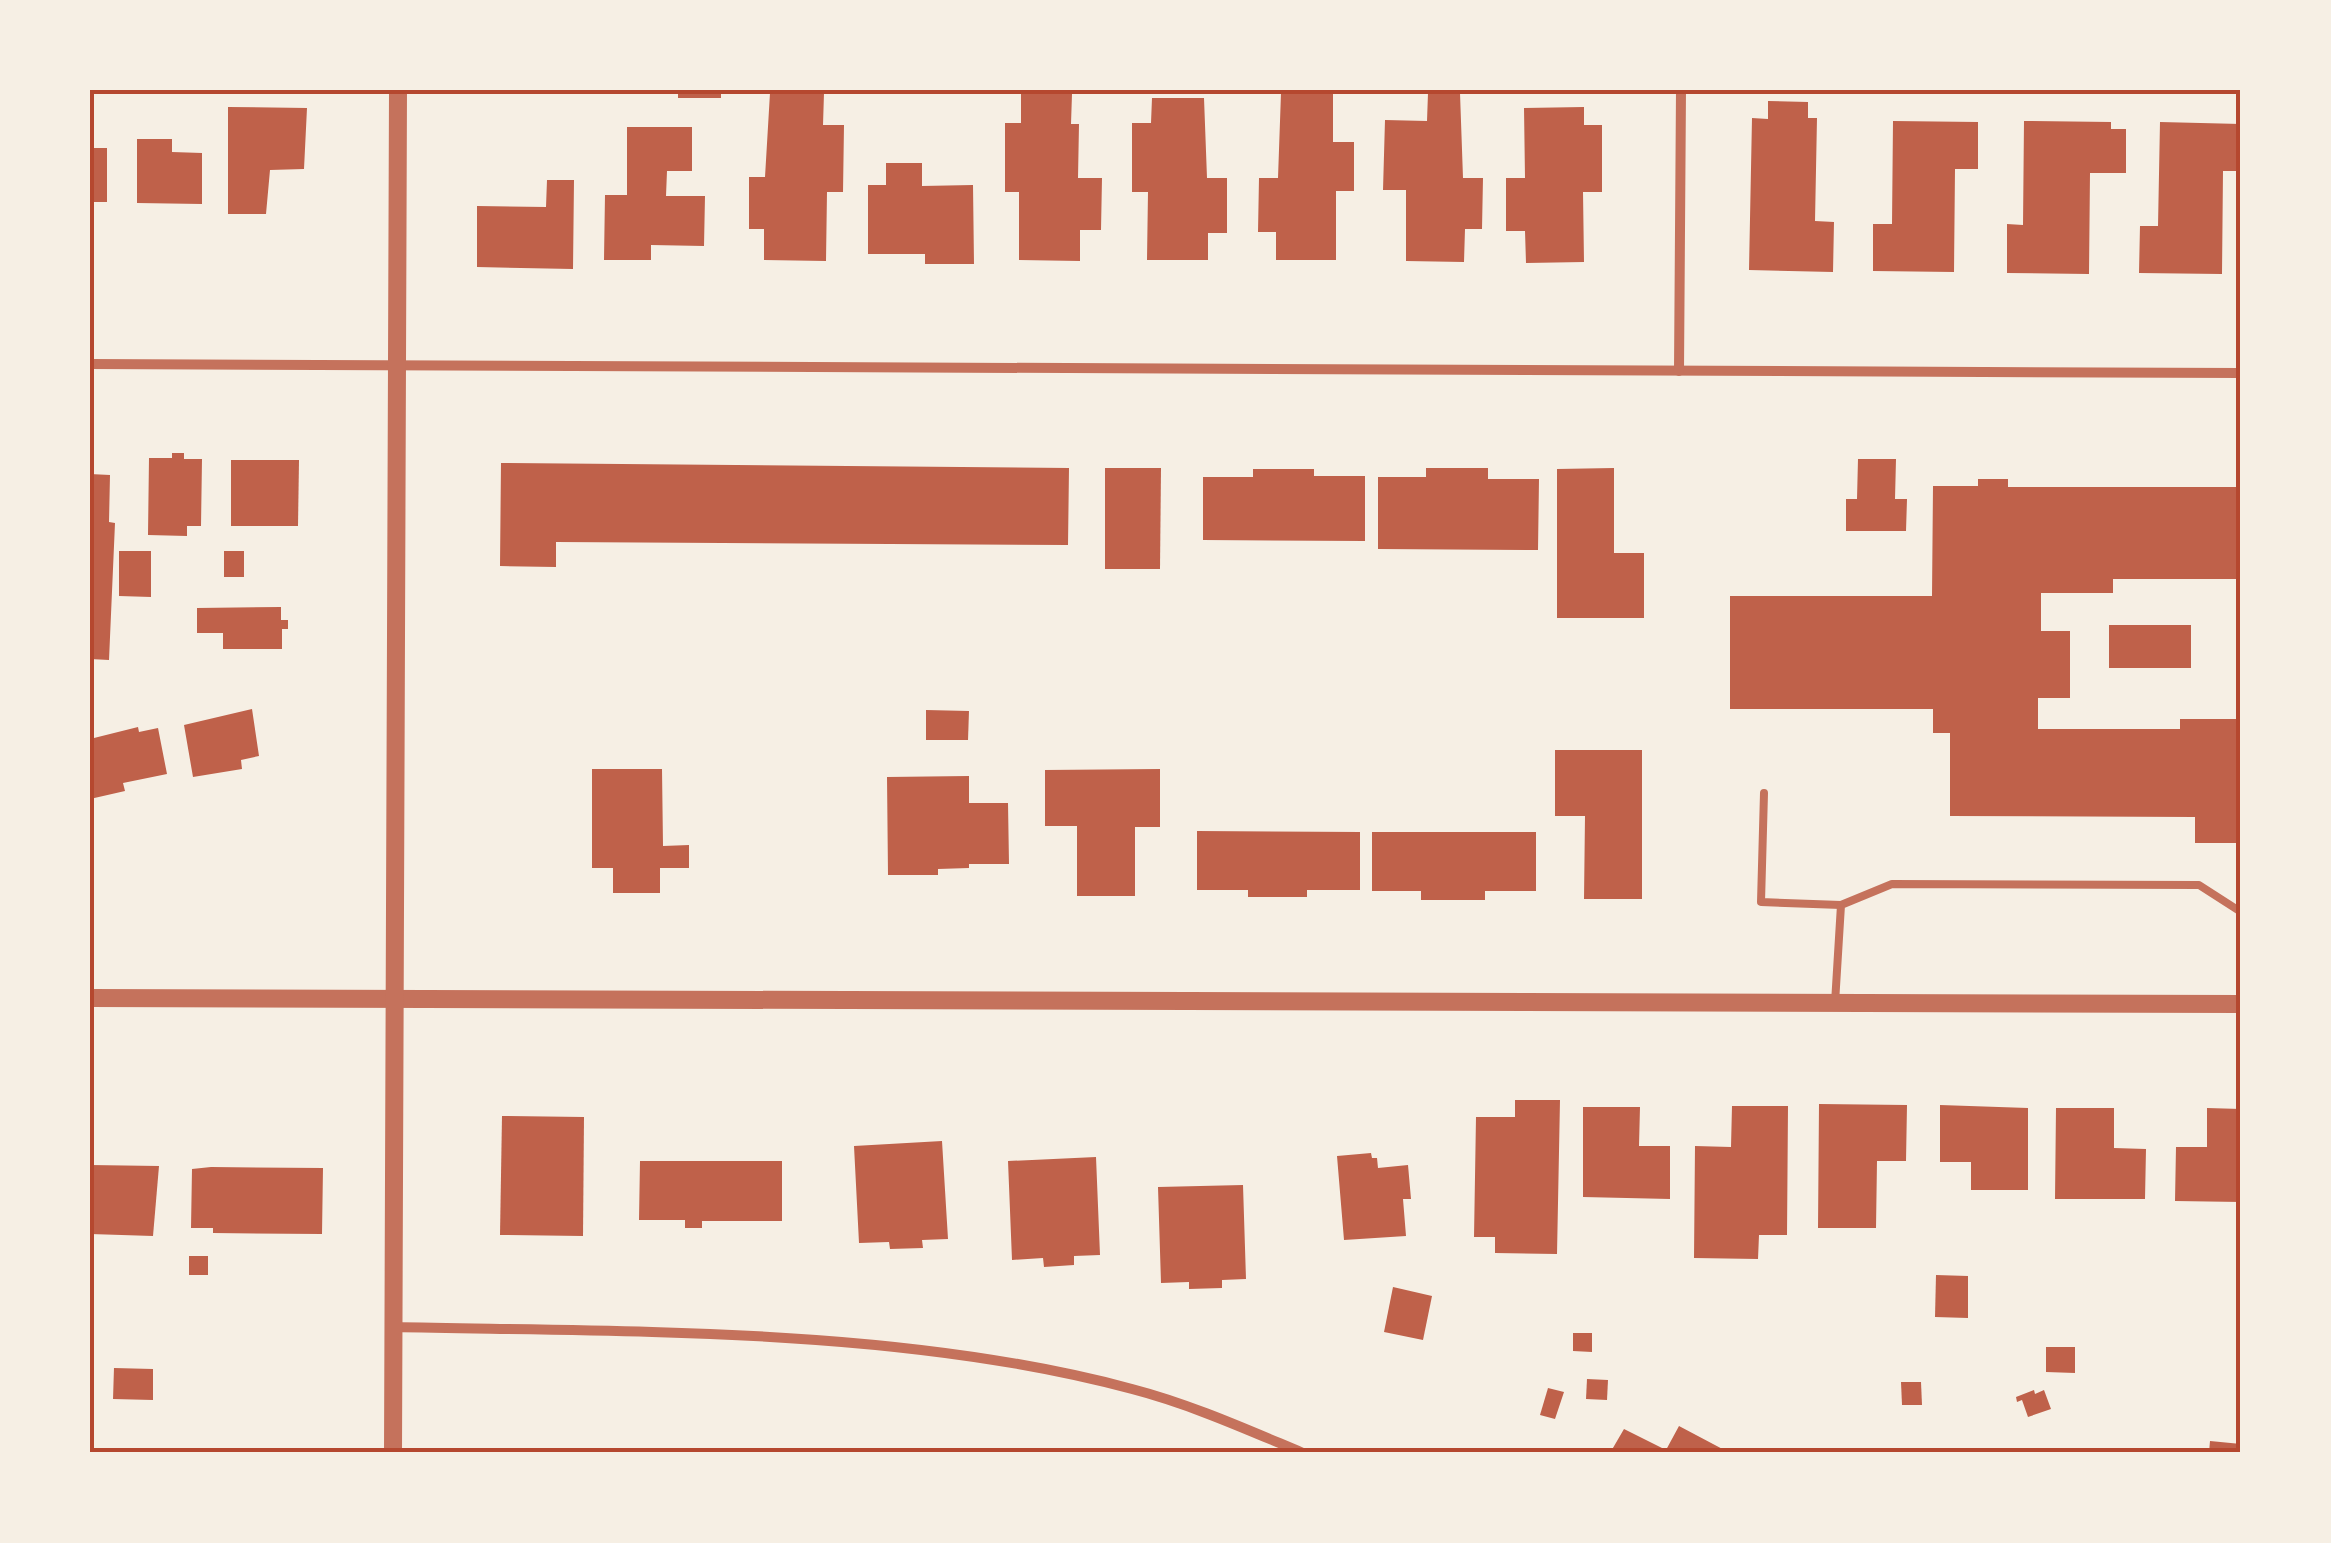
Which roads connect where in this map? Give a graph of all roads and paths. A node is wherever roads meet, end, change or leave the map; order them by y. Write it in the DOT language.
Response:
graph roads {
  1 [pos="398,90"];
  2 [pos="1680,90"];
  3 [pos="90,364"];
  4 [pos="396,365"];
  5 [pos="1678,371"];
  6 [pos="2241,373"];
  7 [pos="1764,793"];
  8 [pos="1841,904"];
  9 [pos="2241,912"];
  10 [pos="90,998"];
  11 [pos="394,999"];
  12 [pos="1835,1003"];
  13 [pos="2241,1004"];
  14 [pos="393,1328"];
  15 [pos="393,1453"];
  16 [pos="1303,1453"];
  1 -- 4 [label="street"];
  2 -- 5 [label="street"];
  3 -- 4 [label="street"];
  4 -- 5 [label="street"];
  4 -- 11 [label="street"];
  5 -- 6 [label="street"];
  7 -- 8 [label="lane"];
  8 -- 9 [label="lane"];
  8 -- 12 [label="lane"];
  10 -- 11 [label="street"];
  11 -- 12 [label="street"];
  11 -- 14 [label="street"];
  12 -- 13 [label="street"];
  14 -- 15 [label="street"];
  14 -- 16 [label="street"];
}
